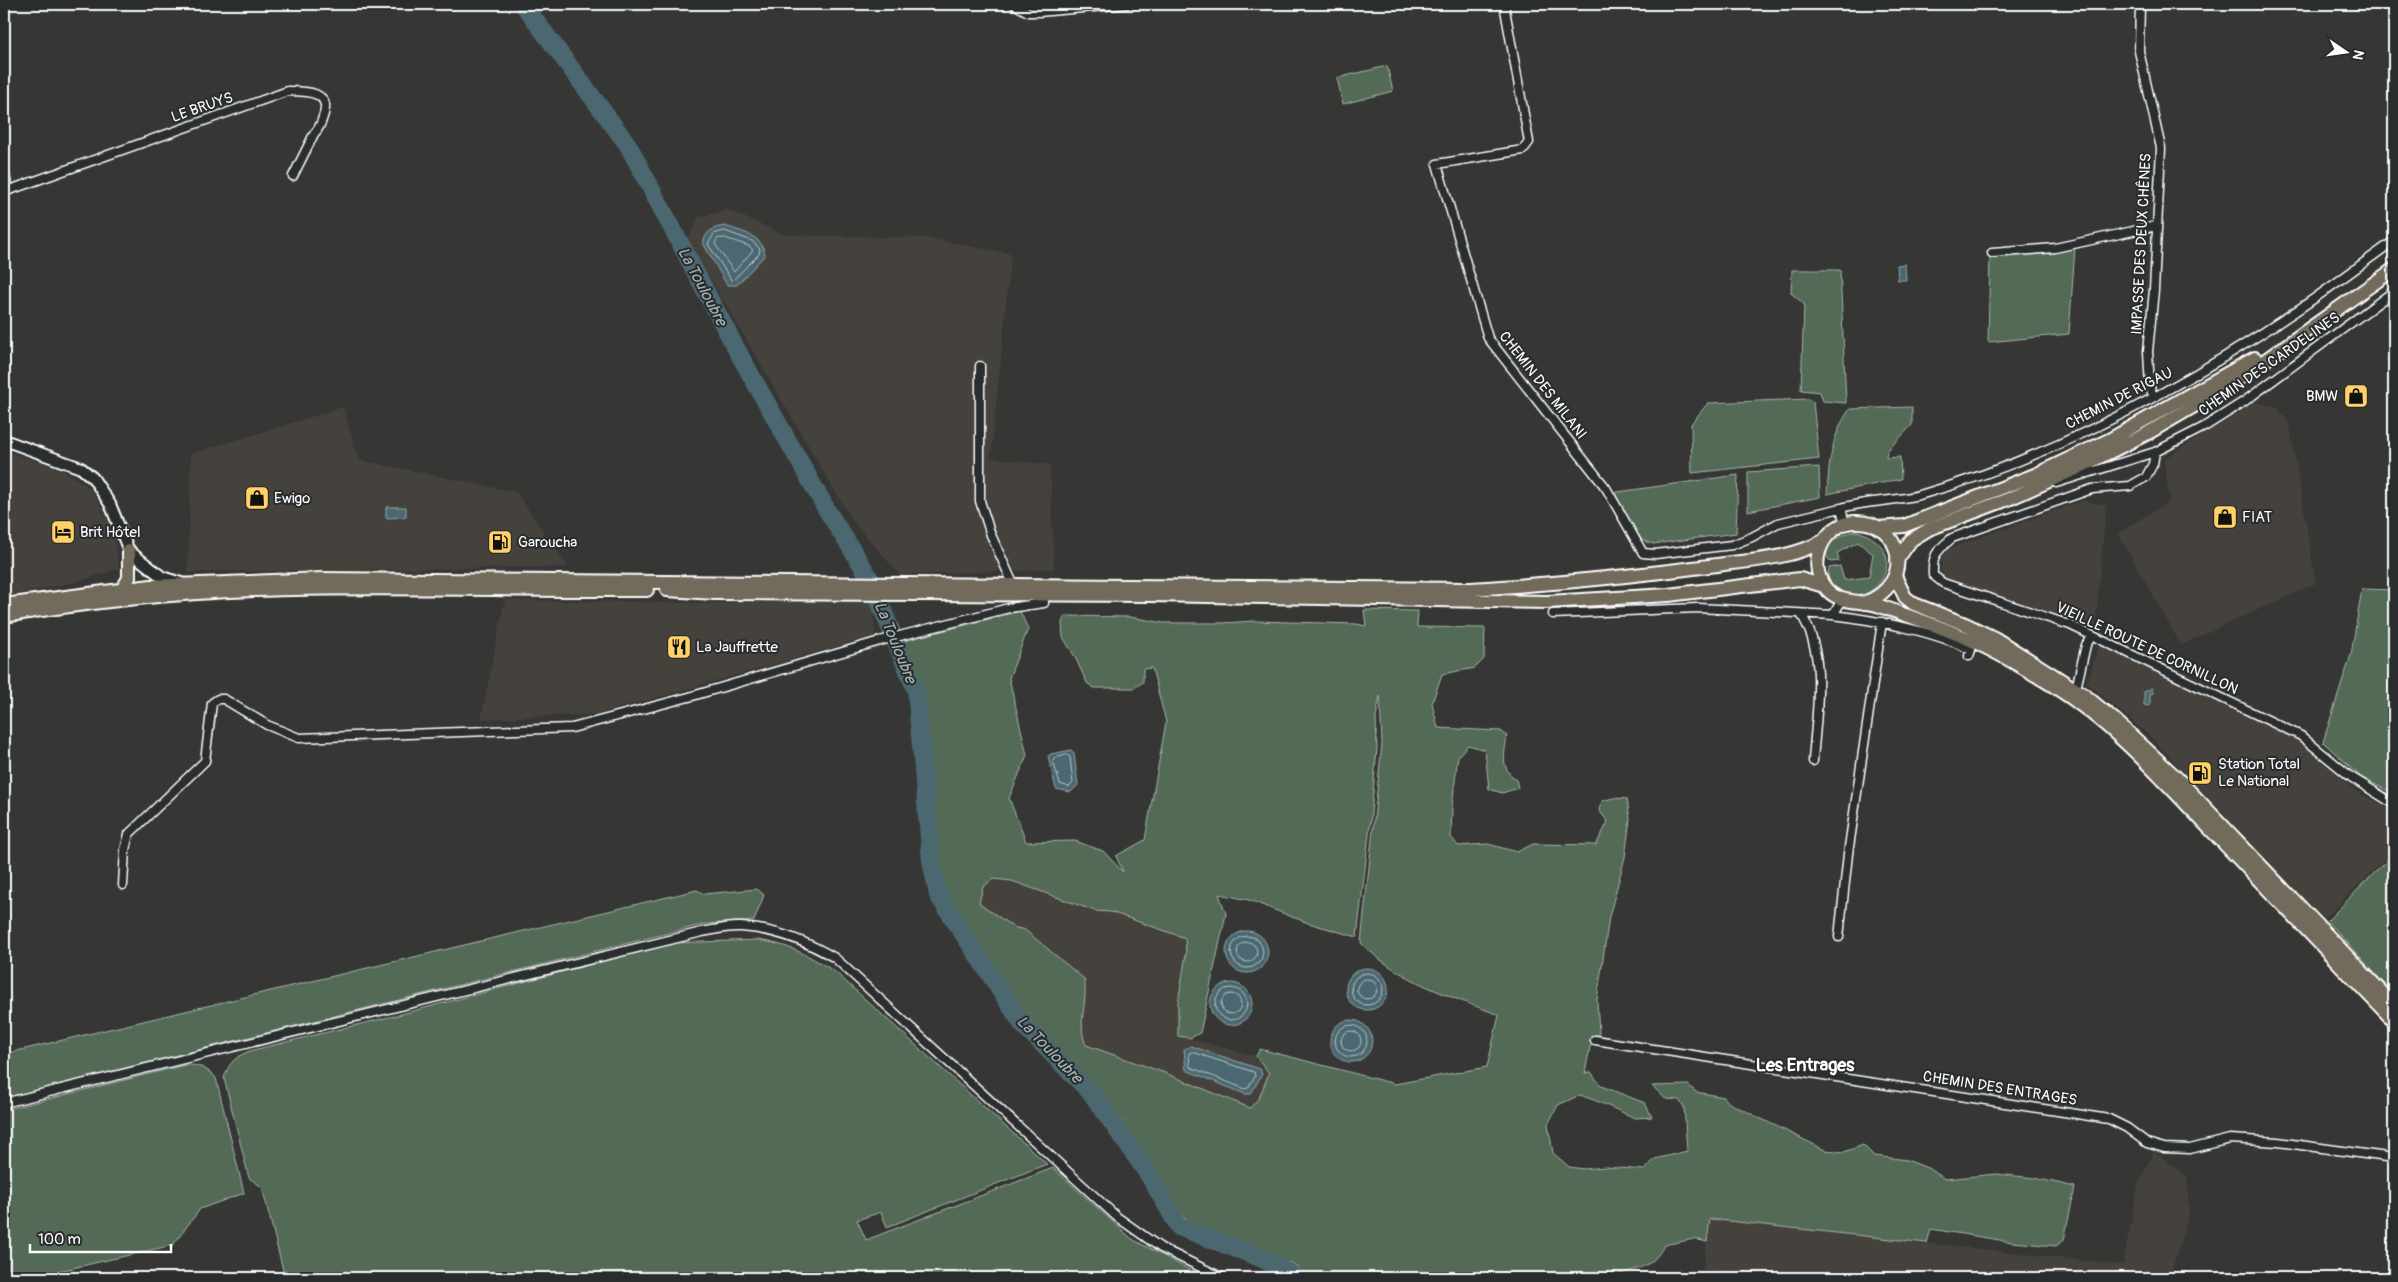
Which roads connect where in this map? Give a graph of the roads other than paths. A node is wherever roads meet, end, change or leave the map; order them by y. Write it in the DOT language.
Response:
graph roads {
  1 [pos="1014,4"];
  2 [pos="1127,4"];
  3 [pos="1504,4"];
  4 [pos="2140,4"];
  5 [pos="4,170"];
  6 [pos="293,176"];
  7 [pos="6,191"];
  8 [pos="2156,226"];
  9 [pos="2394,241"];
  10 [pos="1992,253"];
  11 [pos="2394,269"];
  12 [pos="2394,291"];
  13 [pos="2300,336"];
  14 [pos="980,366"];
  15 [pos="2154,397"];
  16 [pos="4,440"];
  17 [pos="2155,452"];
  18 [pos="2011,498"];
  19 [pos="1841,508"];
  20 [pos="1845,524"];
  21 [pos="1878,528"];
  22 [pos="1823,541"];
  23 [pos="129,551"];
  24 [pos="1897,560"];
  25 [pos="150,569"];
  26 [pos="1895,576"];
  27 [pos="184,584"];
  28 [pos="151,586"];
  29 [pos="1824,586"];
  30 [pos="123,588"];
  31 [pos="856,589"];
  32 [pos="1015,590"];
  33 [pos="1043,590"];
  34 [pos="1842,600"];
  35 [pos="1864,603"];
  36 [pos="4,605"];
  37 [pos="63,606"];
  38 [pos="1553,614"];
  39 [pos="1802,614"];
  40 [pos="1833,615"];
  41 [pos="4,616"];
  42 [pos="1882,622"];
  43 [pos="2092,636"];
  44 [pos="1969,656"];
  45 [pos="2074,694"];
  46 [pos="1813,761"];
  47 [pos="2394,804"];
  48 [pos="123,885"];
  49 [pos="1838,937"];
  50 [pos="2394,1005"];
  51 [pos="2394,1021"];
  52 [pos="1595,1040"];
  53 [pos="4,1103"];
  54 [pos="2394,1158"];
  55 [pos="1223,1278"];
  1 -- 2 [label="street"];
  3 -- 19 [label="street, CHEMIN DES MILANI"];
  4 -- 8 [label="street, IMPASSE DES DEUX CHÊNES"];
  5 -- 7 [label="street"];
  6 -- 7 [label="street, LE BRUYS"];
  8 -- 10 [label="street"];
  8 -- 15 [label="street, IMPASSE DES DEUX CHÊNES"];
  9 -- 15 [label="street, CHEMIN DE RIGAU"];
  11 -- 13 [label="main road"];
  12 -- 17 [label="street, CHEMIN DES CARDELINES"];
  13 -- 18 [label="main road"];
  13 -- 21 [label="main road"];
  14 -- 32 [label="street"];
  15 -- 19 [label="street, CHEMIN DE RIGAU"];
  16 -- 23 [label="street"];
  17 -- 18 [label="street, CHEMIN DES CARDELINES"];
  17 -- 43 [label="street, VIEILLE ROUTE DE CORNILLON"];
  18 -- 24 [label="main road"];
  19 -- 20 [label="street"];
  20 -- 21 [label="main road"];
  20 -- 22 [label="main road"];
  21 -- 24 [label="main road"];
  22 -- 29 [label="main road"];
  22 -- 33 [label="main road"];
  23 -- 25 [label="street"];
  23 -- 30 [label="main road"];
  24 -- 26 [label="main road"];
  25 -- 27 [label="street"];
  25 -- 28 [label="street"];
  26 -- 35 [label="main road"];
  26 -- 45 [label="main road"];
  27 -- 28 [label="main road"];
  27 -- 31 [label="main road"];
  28 -- 30 [label="main road"];
  28 -- 37 [label="main road"];
  29 -- 33 [label="main road"];
  29 -- 34 [label="main road"];
  30 -- 36 [label="main road"];
  31 -- 32 [label="main road"];
  31 -- 37 [label="main road"];
  32 -- 33 [label="main road"];
  33 -- 48 [label="street"];
  34 -- 35 [label="main road"];
  34 -- 40 [label="street"];
  35 -- 45 [label="main road"];
  37 -- 41 [label="main road"];
  38 -- 39 [label="street"];
  39 -- 40 [label="street"];
  39 -- 46 [label="street"];
  40 -- 42 [label="street"];
  42 -- 44 [label="street"];
  42 -- 49 [label="street"];
  43 -- 45 [label="street"];
  43 -- 47 [label="street, VIEILLE ROUTE DE CORNILLON"];
  45 -- 50 [label="main road"];
  45 -- 51 [label="main road"];
  52 -- 54 [label="street, CHEMIN DES ENTRAGES"];
  53 -- 55 [label="street"];
}
